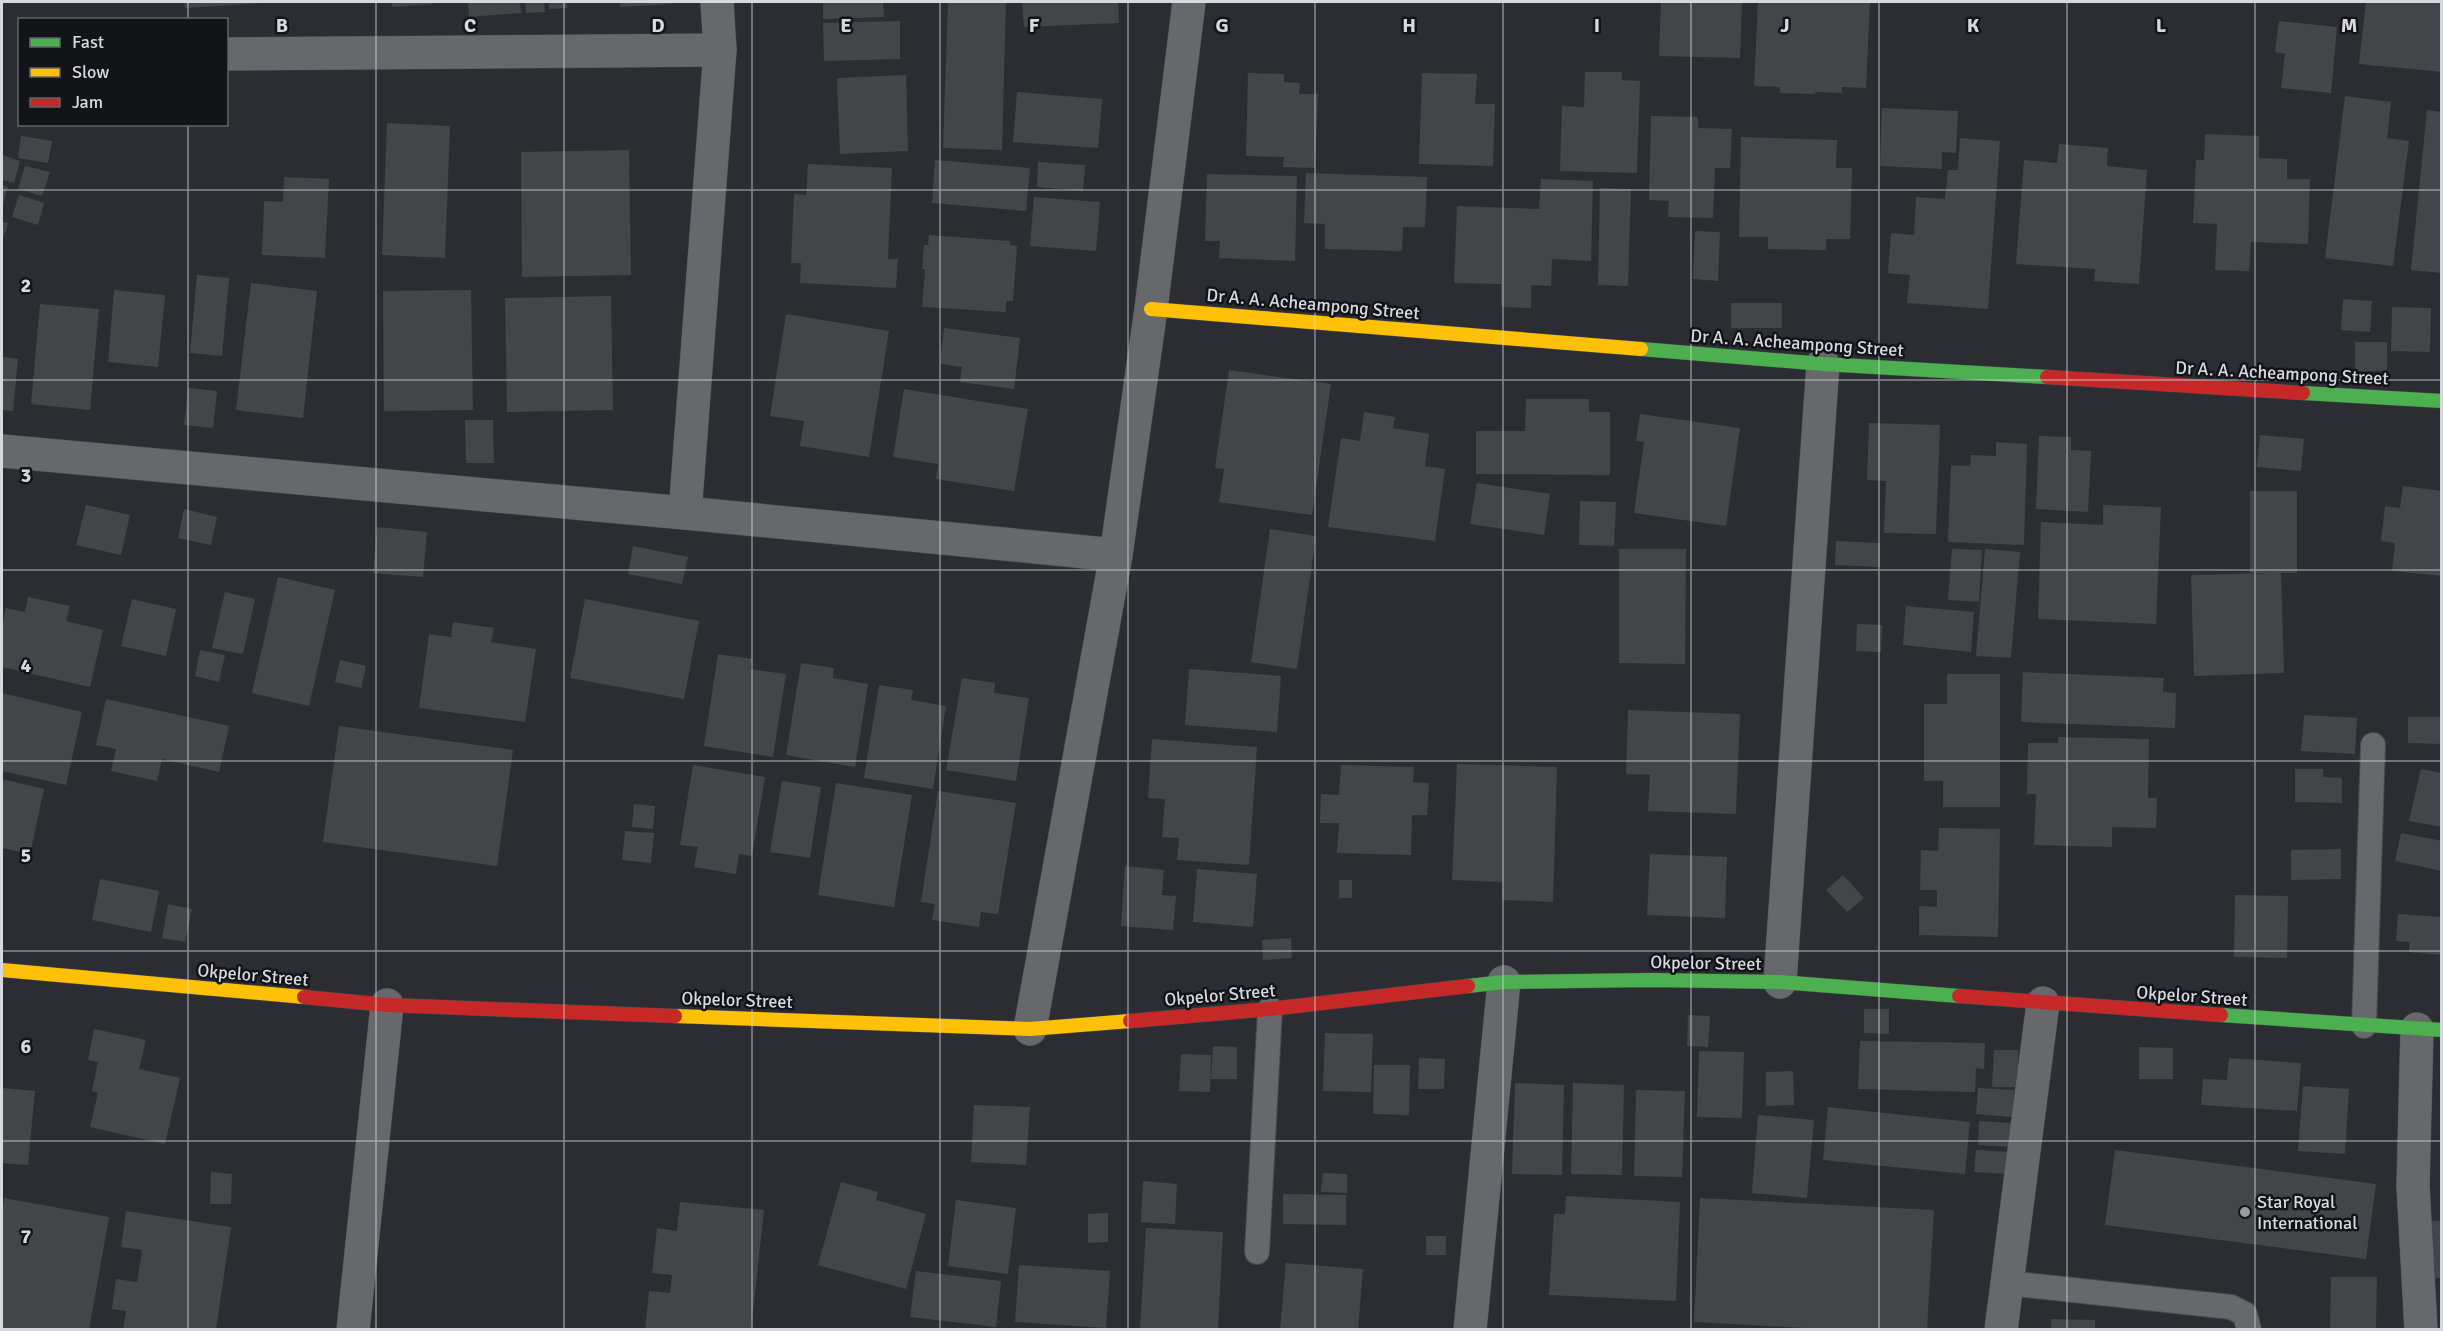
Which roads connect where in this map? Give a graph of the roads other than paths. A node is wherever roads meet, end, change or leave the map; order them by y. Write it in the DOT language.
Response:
graph roads {
  1 [pos="717,2"];
  2 [pos="1189,2"];
  3 [pos="720,50"];
  4 [pos="228,54"];
  5 [pos="1152,309"];
  6 [pos="1823,364"];
  7 [pos="2442,401"];
  8 [pos="2,451"];
  9 [pos="685,513"];
  10 [pos="1116,555"];
  11 [pos="2373,745"];
  12 [pos="2,970"];
  13 [pos="1504,982"];
  14 [pos="1780,982"];
  15 [pos="2043,1004"];
  16 [pos="387,1005"];
  17 [pos="1270,1010"];
  18 [pos="2364,1026"];
  19 [pos="1030,1029"];
  20 [pos="2429,1029"];
  21 [pos="1257,1251"];
  22 [pos="2007,1283"];
  23 [pos="353,1329"];
  24 [pos="1470,1329"];
  25 [pos="2001,1329"];
  26 [pos="2249,1329"];
  27 [pos="2421,1329"];
  1 -- 3 [label="street"];
  2 -- 5 [label="street"];
  3 -- 4 [label="street"];
  3 -- 9 [label="street"];
  5 -- 6 [label="street, Dr A. A. Acheampong Street"];
  5 -- 10 [label="street"];
  6 -- 7 [label="street, Dr A. A. Acheampong Street"];
  6 -- 14 [label="street"];
  8 -- 9 [label="street"];
  9 -- 10 [label="street"];
  10 -- 19 [label="street"];
  11 -- 18 [label="lane"];
  12 -- 16 [label="street, Okpelor Street"];
  13 -- 14 [label="street, Okpelor Street"];
  13 -- 17 [label="street, Okpelor Street"];
  13 -- 24 [label="street"];
  14 -- 15 [label="street, Okpelor Street"];
  15 -- 18 [label="street, Okpelor Street"];
  15 -- 22 [label="street"];
  16 -- 19 [label="street, Okpelor Street"];
  16 -- 23 [label="street"];
  17 -- 19 [label="street, Okpelor Street"];
  17 -- 21 [label="lane"];
  18 -- 20 [label="street, Okpelor Street"];
  20 -- 27 [label="street"];
  22 -- 25 [label="street"];
  22 -- 26 [label="lane"];
}
